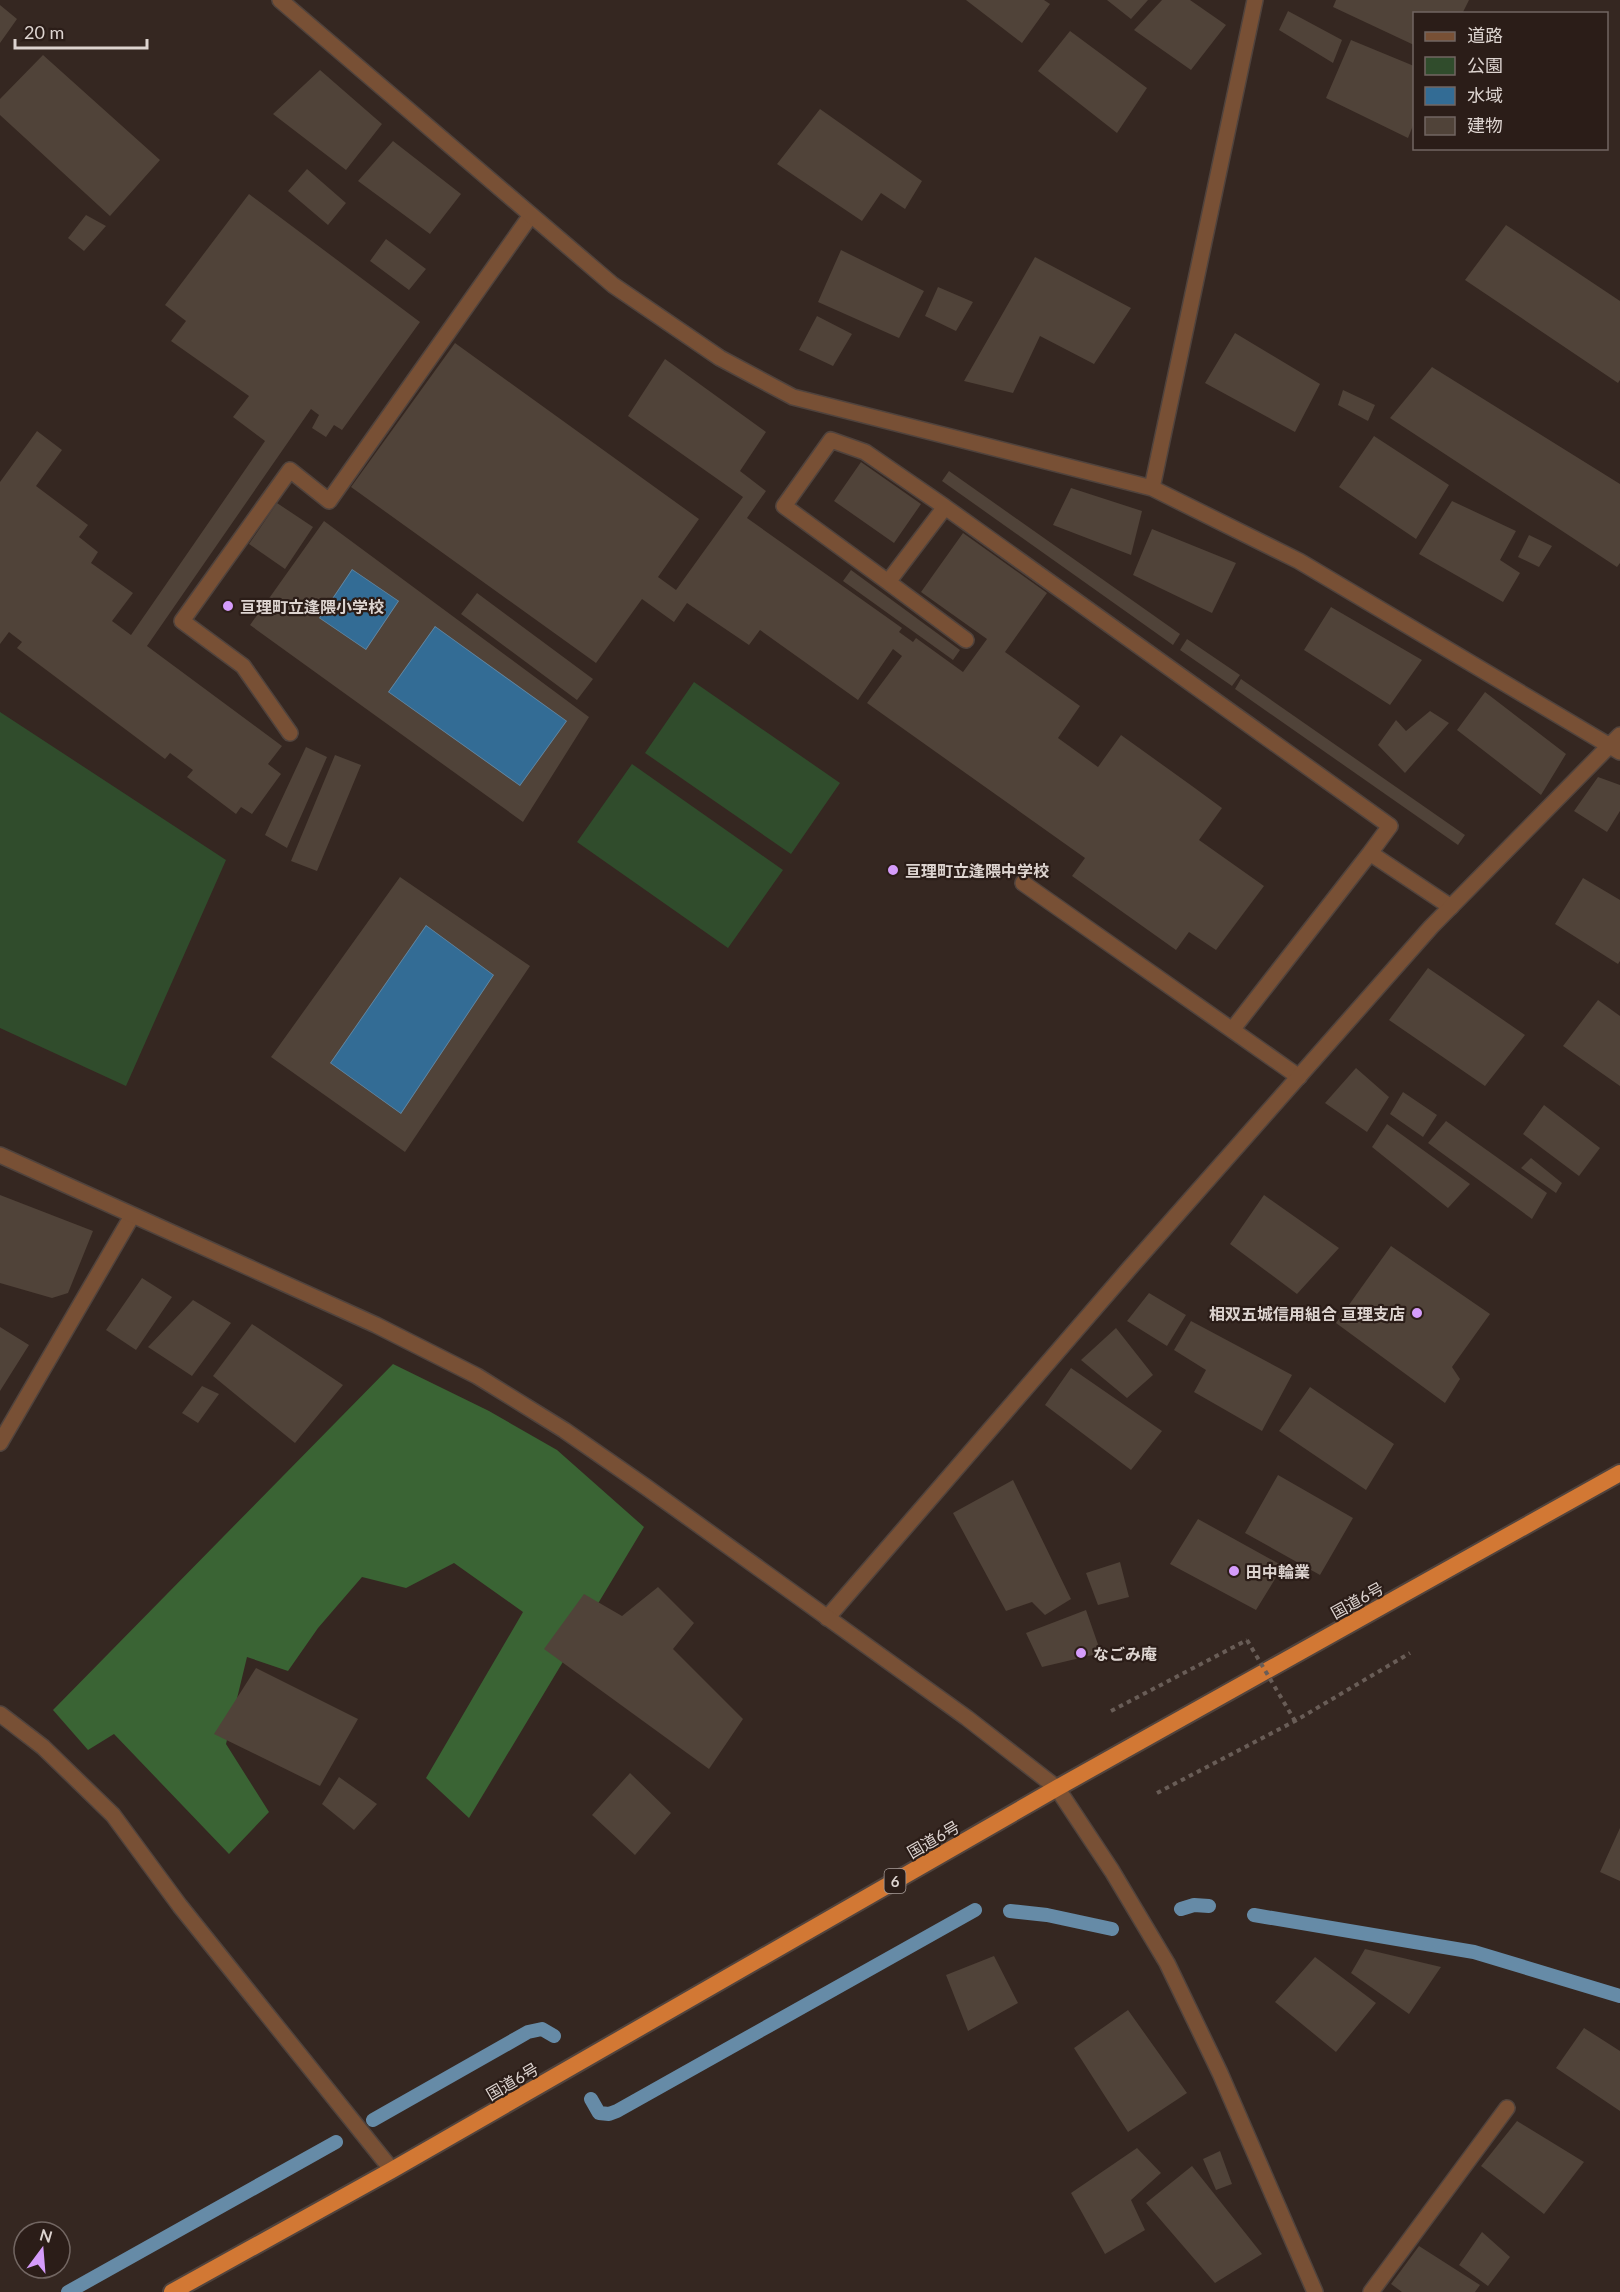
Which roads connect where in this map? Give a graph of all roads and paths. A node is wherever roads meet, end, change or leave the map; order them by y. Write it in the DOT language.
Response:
graph roads {
  1 [pos="280,0"];
  2 [pos="1255,0"];
  3 [pos="531,215"];
  4 [pos="1152,488"];
  5 [pos="945,507"];
  6 [pos="888,582"];
  7 [pos="966,640"];
  8 [pos="290,733"];
  9 [pos="1616,745"];
  10 [pos="1370,853"];
  11 [pos="1023,883"];
  12 [pos="1451,907"];
  13 [pos="1232,1030"];
  14 [pos="1299,1077"];
  15 [pos="0,1155"];
  16 [pos="132,1216"];
  17 [pos="0,1443"];
  18 [pos="1620,1473"];
  19 [pos="827,1618"];
  20 [pos="1410,1653"];
  21 [pos="1111,1711"];
  22 [pos="0,1714"];
  23 [pos="1295,1721"];
  24 [pos="1057,1788"];
  25 [pos="1157,1793"];
  26 [pos="1506,2108"];
  27 [pos="392,2170"];
  28 [pos="172,2292"];
  29 [pos="1315,2292"];
  30 [pos="1371,2292"];
  1 -- 3 [label="street"];
  2 -- 4 [label="street"];
  3 -- 4 [label="street"];
  3 -- 8 [label="street"];
  4 -- 9 [label="street"];
  5 -- 6 [label="street"];
  5 -- 6 [label="street"];
  5 -- 10 [label="street"];
  6 -- 7 [label="street"];
  9 -- 12 [label="street"];
  10 -- 12 [label="street"];
  10 -- 13 [label="street"];
  11 -- 13 [label="street"];
  12 -- 14 [label="street"];
  13 -- 14 [label="street"];
  14 -- 19 [label="street"];
  15 -- 16 [label="street"];
  16 -- 17 [label="street"];
  16 -- 19 [label="street"];
  18 -- 24 [label="highway, 国道6号 / 6"];
  19 -- 24 [label="street"];
  20 -- 23 [label="path"];
  21 -- 23 [label="path, bridge"];
  22 -- 27 [label="street"];
  23 -- 25 [label="path"];
  24 -- 27 [label="highway, 国道6号 / 6"];
  24 -- 29 [label="street"];
  26 -- 30 [label="street"];
  27 -- 28 [label="highway, 国道6号 / 6"];
}
